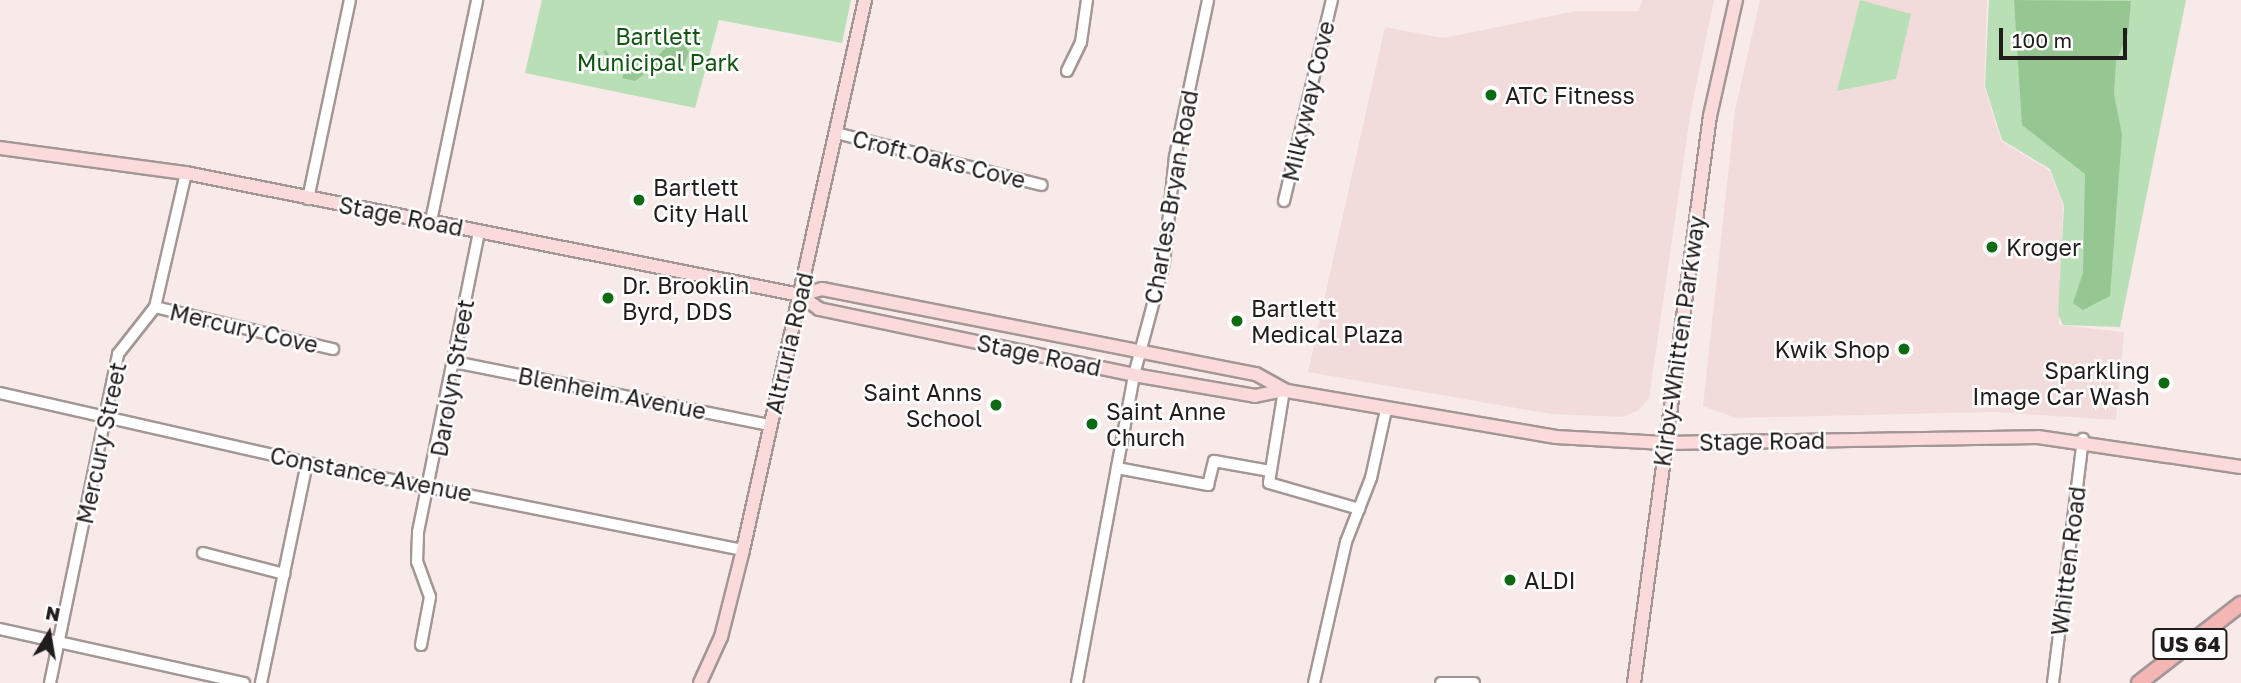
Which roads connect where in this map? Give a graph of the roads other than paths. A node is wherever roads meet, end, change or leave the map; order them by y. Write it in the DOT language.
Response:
graph roads {
  1 [pos="350,0"];
  2 [pos="477,0"];
  3 [pos="865,0"];
  4 [pos="1087,0"];
  5 [pos="1208,0"];
  6 [pos="1332,0"];
  7 [pos="1736,0"];
  8 [pos="1067,71"];
  9 [pos="836,133"];
  10 [pos="0,148"];
  11 [pos="186,173"];
  12 [pos="1042,185"];
  13 [pos="308,199"];
  14 [pos="1284,201"];
  15 [pos="431,222"];
  16 [pos="479,231"];
  17 [pos="800,295"];
  18 [pos="155,307"];
  19 [pos="979,321"];
  20 [pos="975,342"];
  21 [pos="333,349"];
  22 [pos="1140,354"];
  23 [pos="454,362"];
  24 [pos="1134,375"];
  25 [pos="1284,390"];
  26 [pos="0,393"];
  27 [pos="1386,410"];
  28 [pos="106,416"];
  29 [pos="770,425"];
  30 [pos="2083,439"];
  31 [pos="1664,443"];
  32 [pos="307,463"];
  33 [pos="2241,467"];
  34 [pos="1117,468"];
  35 [pos="1270,471"];
  36 [pos="432,485"];
  37 [pos="1359,509"];
  38 [pos="743,550"];
  39 [pos="203,554"];
  40 [pos="284,574"];
  41 [pos="2241,604"];
  42 [pos="0,629"];
  43 [pos="59,641"];
  44 [pos="421,645"];
  45 [pos="50,683"];
  46 [pos="244,683"];
  47 [pos="261,683"];
  48 [pos="700,683"];
  49 [pos="1077,683"];
  50 [pos="1314,683"];
  51 [pos="1441,683"];
  52 [pos="1474,683"];
  53 [pos="1634,683"];
  54 [pos="2053,683"];
  55 [pos="2139,683"];
  1 -- 13 [label="street"];
  2 -- 15 [label="street"];
  3 -- 9 [label="main road, Altruria Road"];
  4 -- 8 [label="street"];
  5 -- 22 [label="street, Charles Bryan Road"];
  6 -- 14 [label="street, Milkyway Cove"];
  7 -- 31 [label="main road, Kirby-Whitten Parkway"];
  9 -- 12 [label="street, Croft Oaks Cove"];
  9 -- 17 [label="main road, Altruria Road"];
  10 -- 11 [label="main road, Stage Road"];
  11 -- 13 [label="main road, Stage Road"];
  11 -- 18 [label="street, Mercury Street"];
  13 -- 15 [label="main road, Stage Road"];
  15 -- 16 [label="main road, Stage Road"];
  16 -- 17 [label="main road, Stage Road"];
  16 -- 23 [label="street, Darolyn Street"];
  17 -- 19 [label="main road, Stage Road"];
  17 -- 20 [label="main road, Stage Road"];
  17 -- 29 [label="main road, Altruria Road"];
  18 -- 21 [label="street, Mercury Cove"];
  18 -- 28 [label="street, Mercury Street"];
  19 -- 20 [label="main road"];
  19 -- 22 [label="main road, Stage Road"];
  20 -- 24 [label="main road, Stage Road"];
  22 -- 24 [label="street, Charles Bryan Road"];
  22 -- 25 [label="main road, Stage Road"];
  23 -- 29 [label="street, Blenheim Avenue"];
  23 -- 36 [label="street, Darolyn Street"];
  24 -- 25 [label="main road, Stage Road"];
  24 -- 34 [label="street, Charles Bryan Road"];
  25 -- 27 [label="main road, Stage Road"];
  25 -- 35 [label="street"];
  26 -- 28 [label="street, Constance Avenue"];
  27 -- 31 [label="main road, Stage Road"];
  27 -- 37 [label="street"];
  28 -- 32 [label="street, Constance Avenue"];
  28 -- 43 [label="street, Mercury Street"];
  29 -- 38 [label="main road, Altruria Road"];
  30 -- 31 [label="main road, Stage Road"];
  30 -- 33 [label="main road, Stage Road"];
  30 -- 54 [label="street, Whitten Road"];
  31 -- 53 [label="main road, Kirby-Whitten Parkway"];
  32 -- 36 [label="street, Constance Avenue"];
  32 -- 40 [label="street"];
  34 -- 35 [label="street"];
  34 -- 49 [label="street, Charles Bryan Road"];
  35 -- 37 [label="street"];
  36 -- 38 [label="street, Constance Avenue"];
  36 -- 44 [label="street, Darolyn Street"];
  37 -- 50 [label="street"];
  38 -- 48 [label="main road, Altruria Road"];
  39 -- 40 [label="street"];
  40 -- 47 [label="street"];
  41 -- 55 [label="main road, US 64"];
  42 -- 43 [label="street"];
  43 -- 45 [label="street, Mercury Street"];
  43 -- 46 [label="street"];
  51 -- 52 [label="street"];
}
